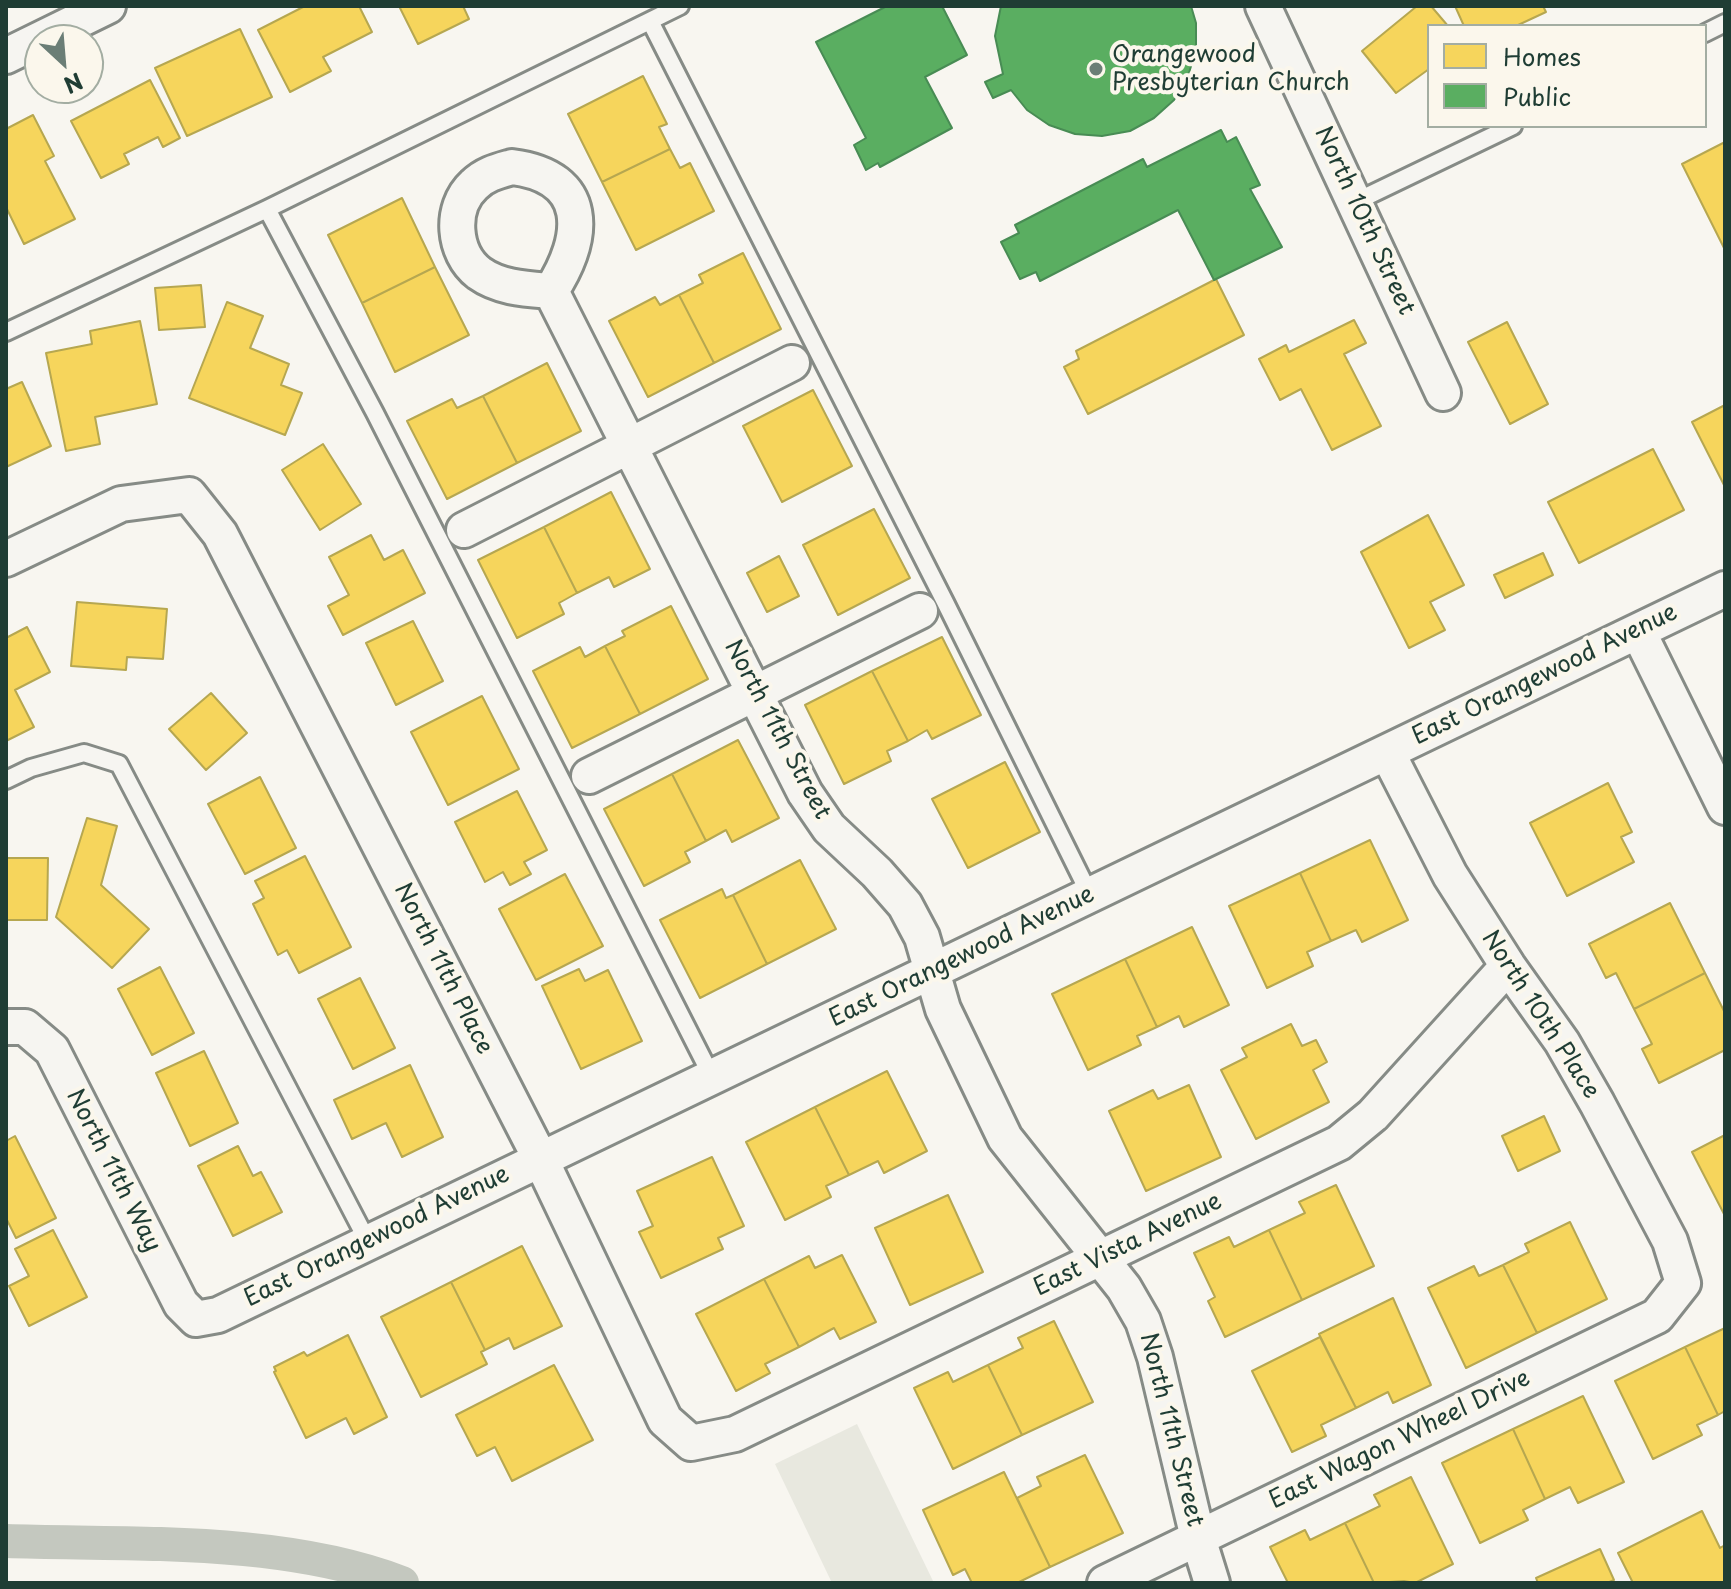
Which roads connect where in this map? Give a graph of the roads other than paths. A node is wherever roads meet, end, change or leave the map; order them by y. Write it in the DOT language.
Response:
graph roads {
  1 [pos="108,6"];
  2 [pos="680,6"];
  3 [pos="1263,6"];
  4 [pos="650,21"];
  5 [pos="1725,23"];
  6 [pos="1707,32"];
  7 [pos="6,56"];
  8 [pos="1509,128"];
  9 [pos="1355,202"];
  10 [pos="267,209"];
  11 [pos="551,291"];
  12 [pos="6,332"];
  13 [pos="792,363"];
  14 [pos="1443,393"];
  15 [pos="628,447"];
  16 [pos="464,530"];
  17 [pos="6,559"];
  18 [pos="1725,589"];
  19 [pos="920,611"];
  20 [pos="1638,631"];
  21 [pos="755,693"];
  22 [pos="1387,752"];
  23 [pos="589,776"];
  24 [pos="6,780"];
  25 [pos="1725,807"];
  26 [pos="1090,895"];
  27 [pos="1508,966"];
  28 [pos="932,972"];
  29 [pos="16,1027"];
  30 [pos="712,1077"];
  31 [pos="540,1158"];
  32 [pos="368,1242"];
  33 [pos="1100,1259"];
  34 [pos="1683,1283"];
  35 [pos="196,1319"];
  36 [pos="691,1443"];
  37 [pos="1198,1538"];
  38 [pos="1105,1583"];
  39 [pos="1212,1583"];
  1 -- 7 [label="street"];
  2 -- 4 [label="lane"];
  3 -- 9 [label="street, North 10th Street"];
  4 -- 10 [label="lane"];
  4 -- 26 [label="lane"];
  5 -- 6 [label="lane"];
  8 -- 9 [label="lane"];
  9 -- 14 [label="street, North 10th Street"];
  10 -- 12 [label="lane"];
  10 -- 30 [label="lane"];
  11 -- 15 [label="street, North 11th Street"];
  13 -- 15 [label="street"];
  15 -- 16 [label="street"];
  15 -- 21 [label="street, North 11th Street"];
  17 -- 31 [label="street, North 11th Place"];
  18 -- 20 [label="street, East Orangewood Avenue"];
  19 -- 21 [label="street"];
  20 -- 22 [label="street, East Orangewood Avenue"];
  20 -- 25 [label="street"];
  21 -- 23 [label="street"];
  21 -- 28 [label="street, North 11th Street"];
  22 -- 26 [label="street, East Orangewood Avenue"];
  22 -- 27 [label="street, North 10th Place"];
  24 -- 32 [label="lane"];
  26 -- 28 [label="street, East Orangewood Avenue"];
  27 -- 33 [label="street, East Vista Avenue"];
  27 -- 34 [label="street, North 10th Place"];
  28 -- 30 [label="street, East Orangewood Avenue"];
  28 -- 33 [label="street, North 11th Street"];
  29 -- 35 [label="street, North 11th Way"];
  30 -- 31 [label="street, East Orangewood Avenue"];
  31 -- 32 [label="street, East Orangewood Avenue"];
  31 -- 36 [label="street, North 11th Place"];
  32 -- 35 [label="street, East Orangewood Avenue"];
  33 -- 36 [label="street, East Vista Avenue"];
  33 -- 37 [label="street, North 11th Street"];
  34 -- 37 [label="street, East Wagon Wheel Drive"];
  37 -- 38 [label="street, East Wagon Wheel Drive"];
  37 -- 39 [label="street, North 11th Street"];
}
